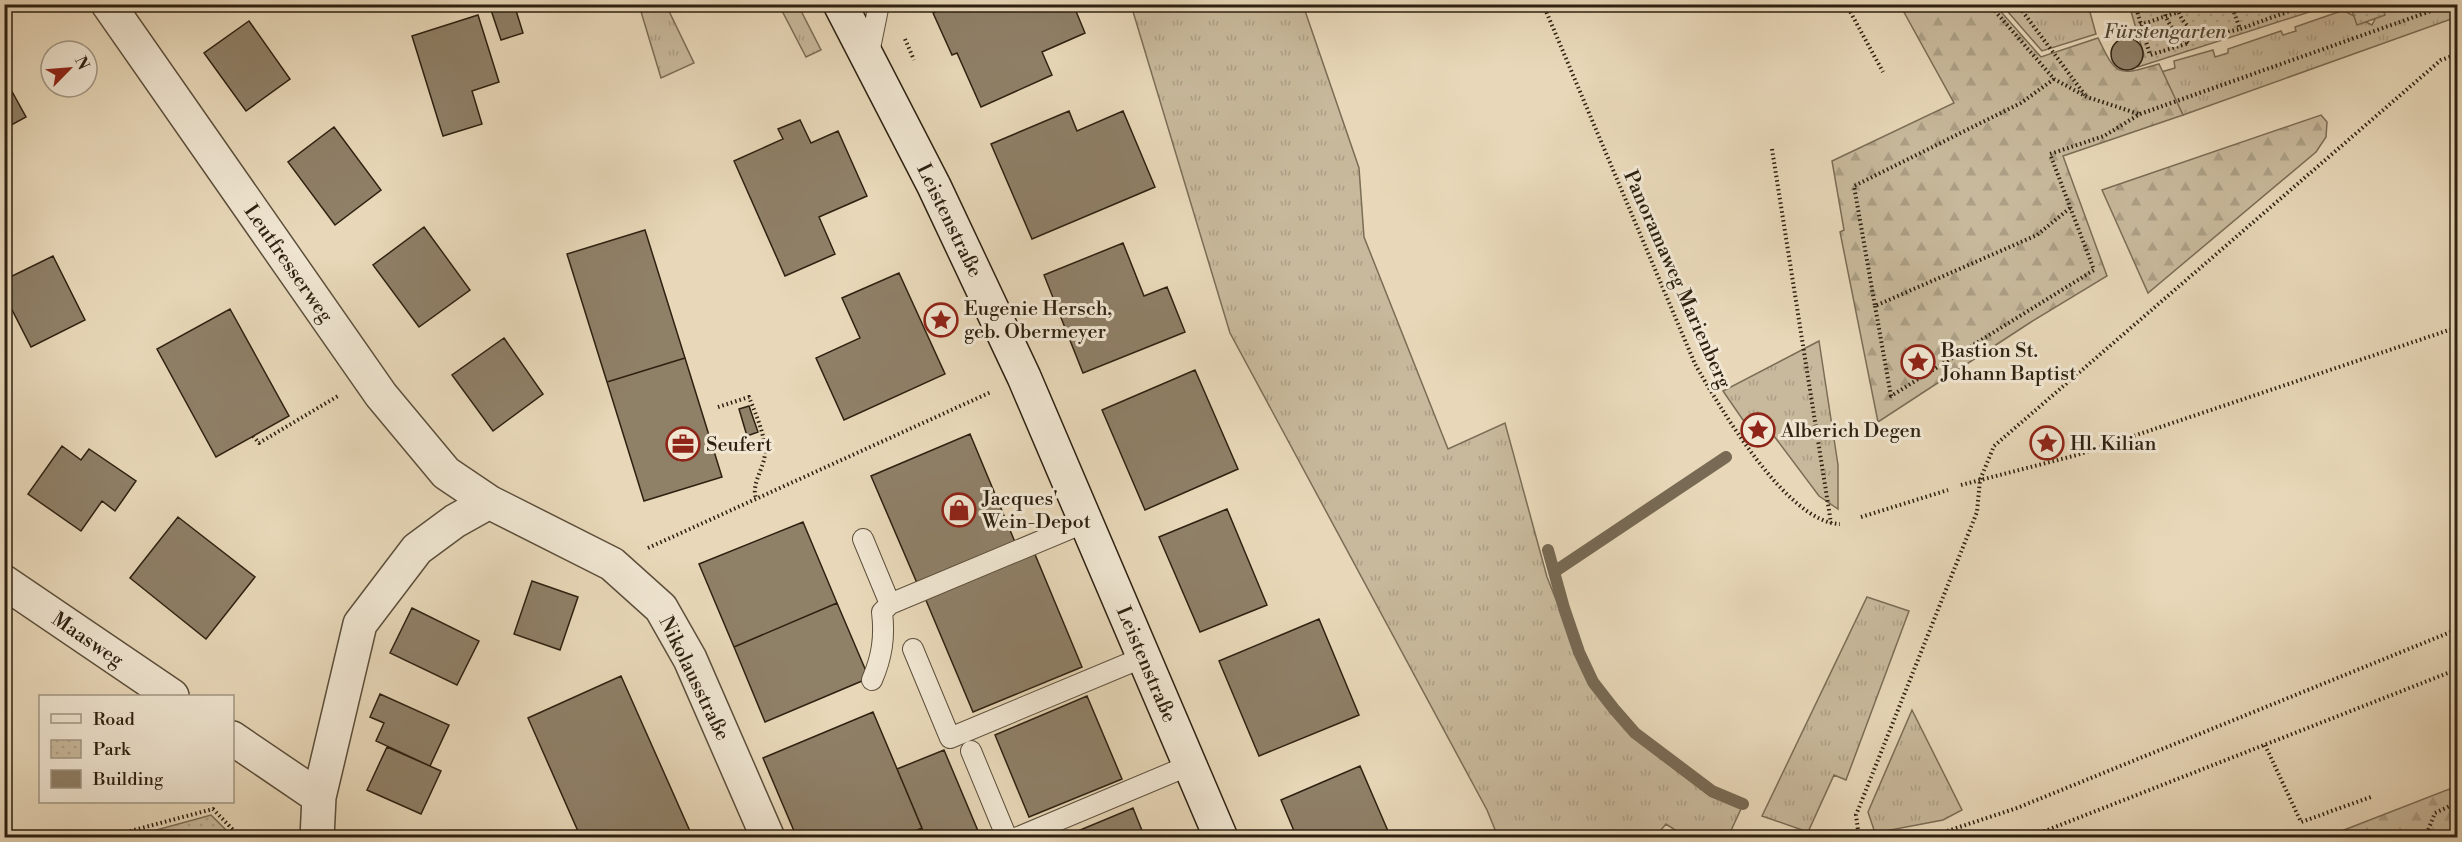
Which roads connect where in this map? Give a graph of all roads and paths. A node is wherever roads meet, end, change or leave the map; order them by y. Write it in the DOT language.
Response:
graph roads {
  1 [pos="108,4"];
  2 [pos="840,4"];
  3 [pos="879,4"];
  4 [pos="1543,4"];
  5 [pos="1846,4"];
  6 [pos="1989,4"];
  7 [pos="2017,4"];
  8 [pos="2135,4"];
  9 [pos="2163,4"];
  10 [pos="2176,4"];
  11 [pos="2231,4"];
  12 [pos="2309,4"];
  13 [pos="2451,4"];
  14 [pos="2300,6"];
  15 [pos="2178,12"];
  16 [pos="2166,17"];
  17 [pos="2140,25"];
  18 [pos="2240,29"];
  19 [pos="2457,54"];
  20 [pos="868,58"];
  21 [pos="1883,72"];
  22 [pos="2054,79"];
  23 [pos="2087,97"];
  24 [pos="2140,114"];
  25 [pos="1772,149"];
  26 [pos="2070,208"];
  27 [pos="1875,306"];
  28 [pos="2457,327"];
  29 [pos="1024,377"];
  30 [pos="346,391"];
  31 [pos="718,407"];
  32 [pos="253,436"];
  33 [pos="1980,480"];
  34 [pos="1962,485"];
  35 [pos="1948,490"];
  36 [pos="756,498"];
  37 [pos="489,502"];
  38 [pos="1862,517"];
  39 [pos="1086,522"];
  40 [pos="1832,524"];
  41 [pos="1840,524"];
  42 [pos="863,539"];
  43 [pos="612,564"];
  44 [pos="4,582"];
  45 [pos="890,604"];
  46 [pos="2457,629"];
  47 [pos="913,649"];
  48 [pos="1144,657"];
  49 [pos="2457,669"];
  50 [pos="872,680"];
  51 [pos="171,695"];
  52 [pos="234,739"];
  53 [pos="2265,745"];
  54 [pos="971,751"];
  55 [pos="1190,765"];
  56 [pos="319,797"];
  57 [pos="2371,797"];
  58 [pos="2457,802"];
  59 [pos="104,837"];
  60 [pos="242,837"];
  61 [pos="317,837"];
  62 [pos="768,837"];
  63 [pos="1007,837"];
  64 [pos="1016,837"];
  65 [pos="1221,837"];
  66 [pos="1859,837"];
  67 [pos="1926,837"];
  68 [pos="2027,837"];
  69 [pos="2426,837"];
  1 -- 37 [label="street, Leutfresserweg"];
  2 -- 20 [label="street, Leistenstraße"];
  3 -- 20 [label="lane"];
  4 -- 40 [label="path, Panoramaweg Marienberg"];
  5 -- 21 [label="path"];
  6 -- 22 [label="path"];
  7 -- 23 [label="path"];
  8 -- 17 [label="path"];
  9 -- 16 [label="path"];
  10 -- 15 [label="path"];
  11 -- 18 [label="path"];
  12 -- 14 [label="path"];
  13 -- 24 [label="path"];
  14 -- 18 [label="path"];
  15 -- 16 [label="path"];
  15 -- 18 [label="path"];
  16 -- 17 [label="path"];
  16 -- 17 [label="path"];
  19 -- 33 [label="path"];
  20 -- 29 [label="street, Leistenstraße"];
  22 -- 23 [label="path"];
  22 -- 27 [label="path"];
  23 -- 24 [label="path"];
  24 -- 26 [label="path"];
  25 -- 40 [label="path"];
  26 -- 27 [label="path"];
  26 -- 27 [label="path"];
  28 -- 33 [label="path"];
  29 -- 36 [label="path"];
  29 -- 39 [label="street, Leistenstraße"];
  30 -- 32 [label="path"];
  31 -- 36 [label="path"];
  33 -- 34 [label="path"];
  33 -- 66 [label="path"];
  35 -- 38 [label="path"];
  36 -- 43 [label="path"];
  37 -- 43 [label="street, Nikolausstraße"];
  37 -- 56 [label="street"];
  39 -- 45 [label="lane"];
  39 -- 48 [label="street, Leistenstraße"];
  40 -- 41 [label="path, Panoramaweg Marienberg"];
  42 -- 45 [label="lane"];
  43 -- 62 [label="street, Nikolausstraße"];
  44 -- 51 [label="street, Maasweg"];
  45 -- 50 [label="lane"];
  46 -- 67 [label="path"];
  47 -- 48 [label="lane"];
  48 -- 55 [label="street, Leistenstraße"];
  49 -- 53 [label="path"];
  52 -- 56 [label="street"];
  53 -- 57 [label="path"];
  53 -- 68 [label="path"];
  54 -- 63 [label="lane"];
  55 -- 64 [label="lane"];
  55 -- 65 [label="street, Leistenstraße"];
  56 -- 61 [label="street"];
  58 -- 69 [label="path"];
  59 -- 60 [label="path"];
}
